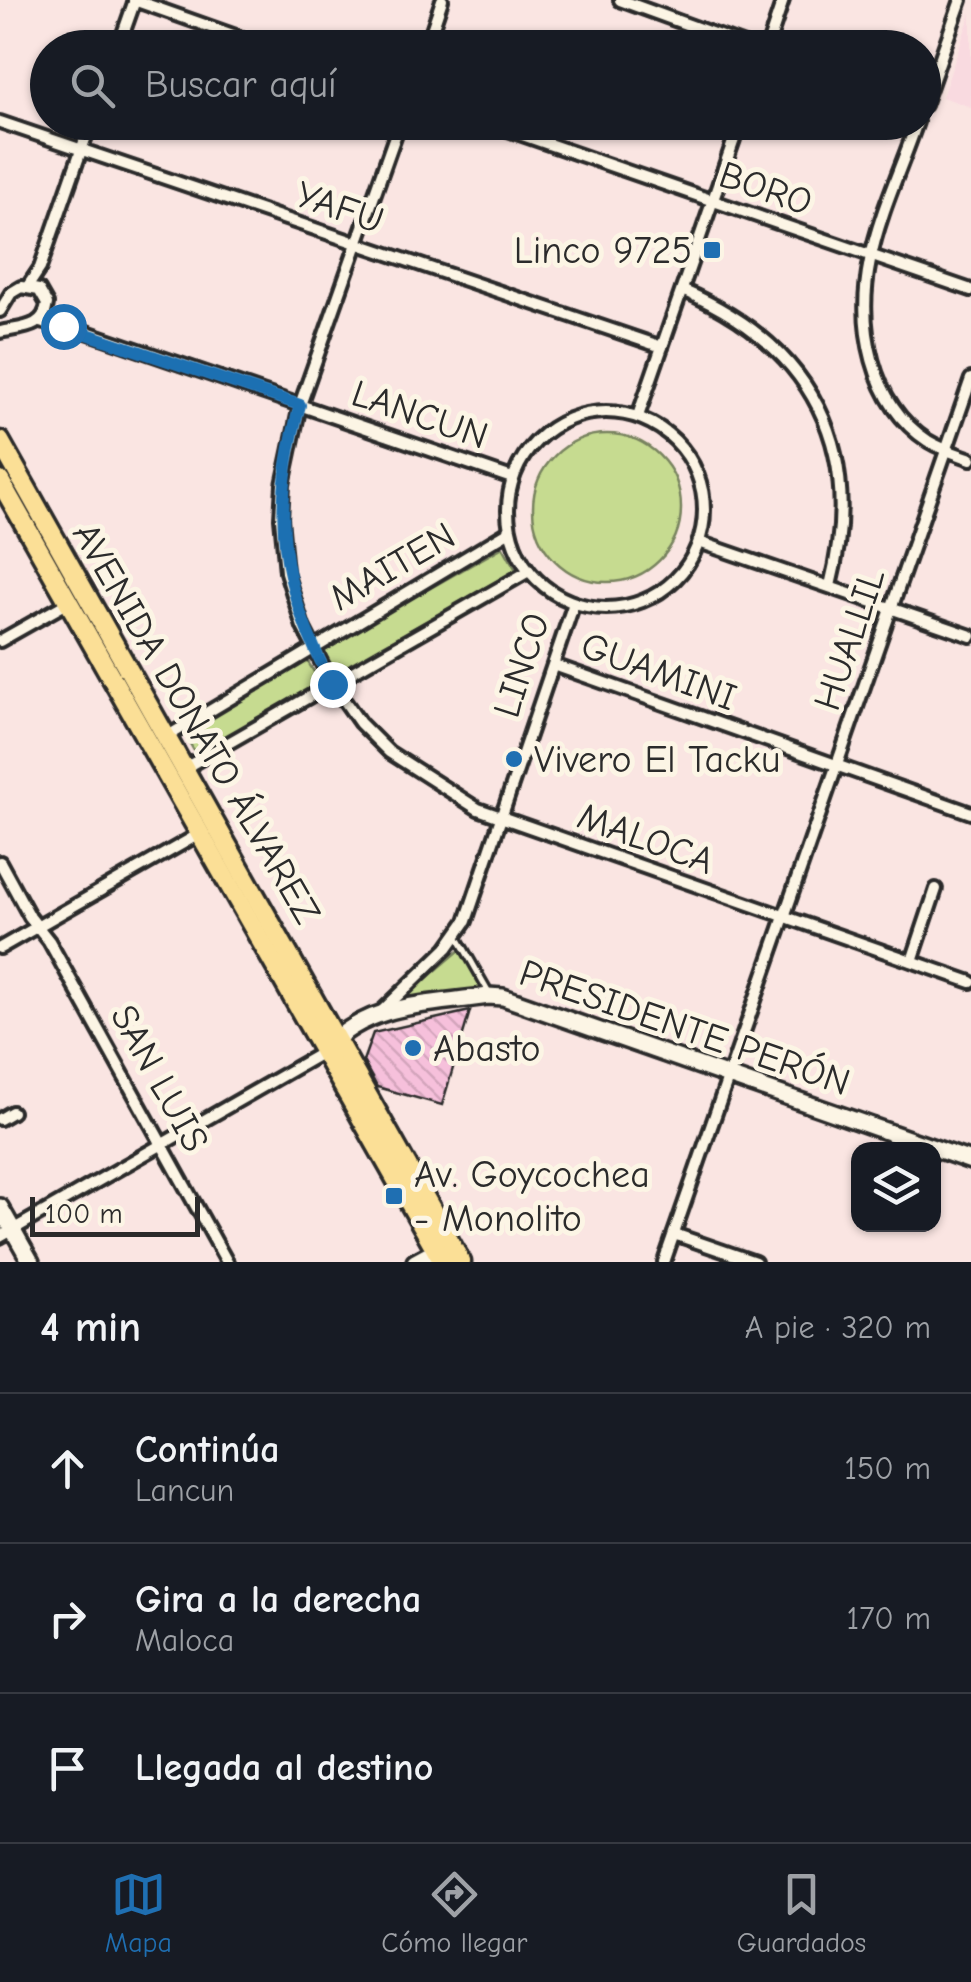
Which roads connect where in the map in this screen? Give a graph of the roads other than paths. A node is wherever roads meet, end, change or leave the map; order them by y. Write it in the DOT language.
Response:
graph roads {
  1 [pos="134,0"];
  2 [pos="442,0"];
  3 [pos="620,0"];
  4 [pos="783,0"];
  5 [pos="961,0"];
  6 [pos="124,30"];
  7 [pos="219,30"];
  8 [pos="432,30"];
  9 [pos="702,30"];
  10 [pos="772,30"];
  11 [pos="941,57"];
  12 [pos="0,122"];
  13 [pos="30,133"];
  14 [pos="51,140"];
  15 [pos="86,140"];
  16 [pos="394,140"];
  17 [pos="537,140"];
  18 [pos="734,140"];
  19 [pos="912,140"];
  20 [pos="82,151"];
  21 [pos="713,201"];
  22 [pos="358,244"];
  23 [pos="870,256"];
  24 [pos="40,268"];
  25 [pos="28,286"];
  26 [pos="682,290"];
  27 [pos="971,290"];
  28 [pos="45,300"];
  29 [pos="3,308"];
  30 [pos="40,322"];
  31 [pos="24,326"];
  32 [pos="81,330"];
  33 [pos="0,332"];
  34 [pos="662,347"];
  35 [pos="971,379"];
  36 [pos="300,405"];
  37 [pos="638,416"];
  38 [pos="0,442"];
  39 [pos="946,450"];
  40 [pos="971,459"];
  41 [pos="512,478"];
  42 [pos="0,481"];
  43 [pos="510,532"];
  44 [pos="699,542"];
  45 [pos="529,571"];
  46 [pos="830,586"];
  47 [pos="69,602"];
  48 [pos="574,603"];
  49 [pos="892,608"];
  50 [pos="971,636"];
  51 [pos="0,641"];
  52 [pos="312,647"];
  53 [pos="554,666"];
  54 [pos="332,684"];
  55 [pos="159,741"];
  56 [pos="838,767"];
  57 [pos="177,773"];
  58 [pos="971,814"];
  59 [pos="502,819"];
  60 [pos="202,833"];
  61 [pos="0,862"];
  62 [pos="936,889"];
  63 [pos="785,918"];
  64 [pos="37,927"];
  65 [pos="457,936"];
  66 [pos="0,948"];
  67 [pos="912,961"];
  68 [pos="971,982"];
  69 [pos="492,996"];
  70 [pos="381,1012"];
  71 [pos="332,1044"];
  72 [pos="729,1074"];
  73 [pos="12,1112"];
  74 [pos="0,1118"];
  75 [pos="164,1145"];
  76 [pos="971,1161"];
  77 [pos="0,1208"];
  78 [pos="7,1234"];
  79 [pos="674,1234"];
  80 [pos="449,1256"];
  81 [pos="30,1262"];
  82 [pos="227,1262"];
  83 [pos="416,1262"];
  84 [pos="664,1262"];
  85 [pos="755,1262"];
  1 -- 6 [label="street"];
  1 -- 7 [label="street"];
  2 -- 8 [label="street"];
  3 -- 9 [label="street"];
  4 -- 10 [label="street"];
  5 -- 11 [label="street"];
  12 -- 13 [label="street, YAFU"];
  14 -- 20 [label="street, YAFU"];
  15 -- 20 [label="street"];
  16 -- 22 [label="street, MALOCA"];
  17 -- 21 [label="street, BORO"];
  18 -- 21 [label="street"];
  19 -- 23 [label="street"];
  20 -- 22 [label="street, YAFU"];
  20 -- 24 [label="street"];
  21 -- 23 [label="street, BORO"];
  21 -- 26 [label="street"];
  22 -- 34 [label="street, YAFU"];
  22 -- 36 [label="street, MALOCA"];
  23 -- 27 [label="street, BORO"];
  23 -- 39 [label="street"];
  24 -- 25 [label="street"];
  24 -- 28 [label="street"];
  25 -- 28 [label="street, LANCUN"];
  25 -- 29 [label="street"];
  26 -- 34 [label="street"];
  26 -- 46 [label="street"];
  28 -- 30 [label="street"];
  28 -- 32 [label="street, LANCUN"];
  29 -- 31 [label="street"];
  30 -- 31 [label="street, LANCUN"];
  30 -- 32 [label="street, LANCUN"];
  31 -- 33 [label="street, LANCUN"];
  32 -- 36 [label="street, LANCUN"];
  34 -- 37 [label="street"];
  35 -- 39 [label="street, HUALLIL"];
  36 -- 41 [label="street, LANCUN"];
  36 -- 52 [label="street, MALOCA"];
  37 -- 41 [label="street"];
  37 -- 44 [label="street"];
  38 -- 55 [label="main road, AVENIDA DONATO ÁLVAREZ"];
  39 -- 40 [label="street"];
  39 -- 49 [label="street, HUALLIL"];
  41 -- 43 [label="street, LINCO"];
  42 -- 47 [label="main road, AVENIDA DONATO ÁLVAREZ"];
  43 -- 45 [label="street, LINCO"];
  43 -- 52 [label="street, MAITEN"];
  44 -- 46 [label="street"];
  44 -- 48 [label="street"];
  45 -- 48 [label="street, LINCO"];
  45 -- 54 [label="street, MAITEN"];
  46 -- 49 [label="street"];
  47 -- 51 [label="street"];
  47 -- 55 [label="main road, AVENIDA DONATO ÁLVAREZ"];
  48 -- 53 [label="street, LINCO"];
  49 -- 50 [label="street"];
  49 -- 56 [label="street, HUALLIL"];
  52 -- 54 [label="street, MALOCA"];
  52 -- 55 [label="street, MAITEN"];
  53 -- 56 [label="street, GUAMINI"];
  53 -- 59 [label="street, LINCO"];
  54 -- 57 [label="street, MAITEN"];
  54 -- 59 [label="street, MALOCA"];
  55 -- 57 [label="main road, AVENIDA DONATO ÁLVAREZ"];
  56 -- 58 [label="street, GUAMINI"];
  56 -- 63 [label="street, HUALLIL"];
  57 -- 60 [label="main road, AVENIDA DONATO ÁLVAREZ"];
  57 -- 71 [label="main road, AVENIDA DONATO ÁLVAREZ"];
  59 -- 63 [label="street, MALOCA"];
  59 -- 65 [label="street, LINCO"];
  60 -- 64 [label="street"];
  60 -- 71 [label="main road, AVENIDA DONATO ÁLVAREZ"];
  61 -- 64 [label="street, SAN LUIS"];
  62 -- 67 [label="street"];
  63 -- 67 [label="street, MALOCA"];
  63 -- 72 [label="street, HUALLIL"];
  64 -- 66 [label="street"];
  64 -- 75 [label="street, SAN LUIS"];
  65 -- 69 [label="lane"];
  65 -- 70 [label="street, LINCO"];
  67 -- 68 [label="street, MALOCA"];
  69 -- 70 [label="main road, PRESIDENTE PERÓN"];
  69 -- 72 [label="main road, PRESIDENTE PERÓN"];
  70 -- 71 [label="main road, PRESIDENTE PERÓN"];
  71 -- 75 [label="street"];
  71 -- 80 [label="main road"];
  72 -- 76 [label="main road, PRESIDENTE PERÓN"];
  72 -- 79 [label="street, HUALLIL"];
  73 -- 74 [label="street"];
  75 -- 78 [label="street"];
  75 -- 82 [label="street, SAN LUIS"];
  77 -- 78 [label="main road"];
  78 -- 81 [label="main road"];
  79 -- 84 [label="street, HUALLIL"];
  79 -- 85 [label="street"];
  80 -- 83 [label="main road"];
}
